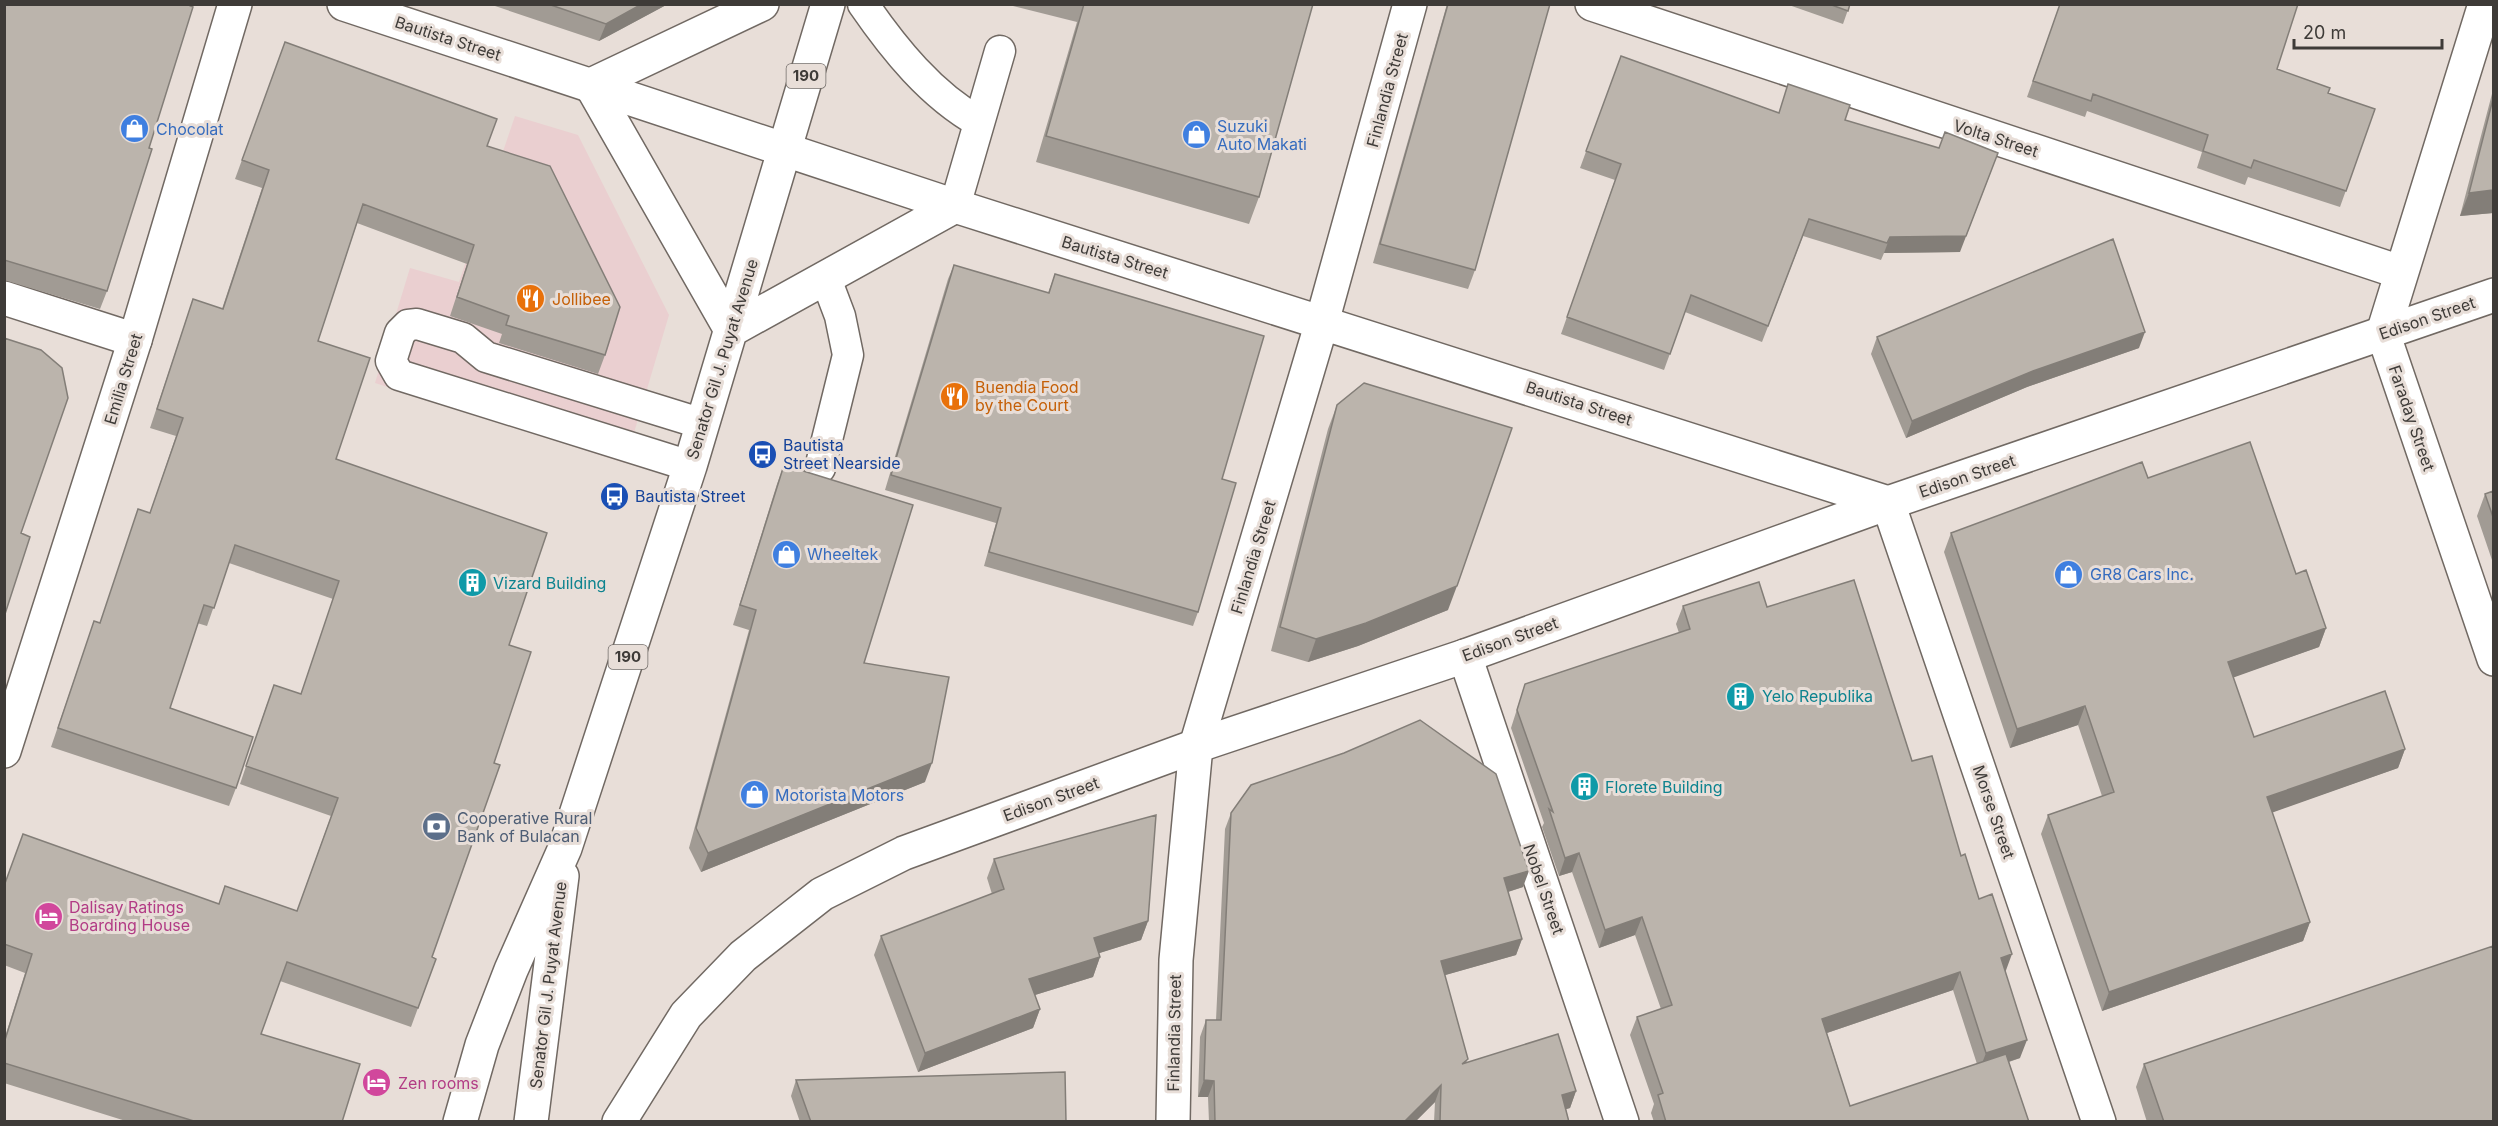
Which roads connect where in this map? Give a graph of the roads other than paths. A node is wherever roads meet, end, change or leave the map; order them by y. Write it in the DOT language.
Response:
graph roads {
  1 [pos="234,4"];
  2 [pos="344,4"];
  3 [pos="762,4"];
  4 [pos="828,4"];
  5 [pos="863,4"];
  6 [pos="1410,4"];
  7 [pos="1592,4"];
  8 [pos="2485,4"];
  9 [pos="1000,51"];
  10 [pos="591,85"];
  11 [pos="980,122"];
  12 [pos="785,148"];
  13 [pos="955,206"];
  14 [pos="2400,272"];
  15 [pos="826,279"];
  16 [pos="2493,295"];
  17 [pos="4,298"];
  18 [pos="1322,322"];
  19 [pos="732,330"];
  20 [pos="2383,333"];
  21 [pos="135,340"];
  22 [pos="703,424"];
  23 [pos="690,466"];
  24 [pos="820,468"];
  25 [pos="1888,503"];
  26 [pos="1465,656"];
  27 [pos="2493,659"];
  28 [pos="15,682"];
  29 [pos="1196,746"];
  30 [pos="4,751"];
  31 [pos="565,848"];
  32 [pos="460,1122"];
  33 [pos="531,1122"];
  34 [pos="619,1122"];
  35 [pos="1173,1122"];
  36 [pos="1622,1122"];
  37 [pos="2099,1122"];
  1 -- 21 [label="street, Emilia Street"];
  2 -- 10 [label="street, Bautista Street"];
  3 -- 10 [label="street"];
  4 -- 12 [label="street, Senator Gil J. Puyat Avenue / 190"];
  5 -- 11 [label="lane"];
  6 -- 18 [label="street, Finlandia Street"];
  7 -- 14 [label="street, Volta Street"];
  8 -- 14 [label="street"];
  9 -- 11 [label="lane"];
  10 -- 12 [label="street, Bautista Street"];
  10 -- 19 [label="street"];
  11 -- 13 [label="lane"];
  12 -- 13 [label="street, Bautista Street"];
  12 -- 19 [label="street, Senator Gil J. Puyat Avenue / 190"];
  13 -- 15 [label="street"];
  13 -- 18 [label="street, Bautista Street"];
  14 -- 20 [label="street"];
  15 -- 19 [label="street"];
  15 -- 24 [label="lane"];
  16 -- 20 [label="street, Edison Street"];
  17 -- 21 [label="street"];
  18 -- 25 [label="street, Bautista Street"];
  18 -- 29 [label="street, Finlandia Street"];
  19 -- 22 [label="street, Senator Gil J. Puyat Avenue / 190"];
  20 -- 25 [label="street, Edison Street"];
  20 -- 27 [label="street, Faraday Street"];
  21 -- 28 [label="street, Emilia Street"];
  22 -- 23 [label="street, Senator Gil J. Puyat Avenue / 190"];
  22 -- 23 [label="lane"];
  23 -- 31 [label="street, Senator Gil J. Puyat Avenue / 190"];
  25 -- 26 [label="street, Edison Street"];
  25 -- 37 [label="street, Morse Street"];
  26 -- 29 [label="street, Edison Street"];
  26 -- 36 [label="street, Nobel Street"];
  28 -- 30 [label="street, Emilia Street"];
  29 -- 34 [label="street, Edison Street"];
  29 -- 35 [label="street, Finlandia Street"];
  31 -- 32 [label="street, Senator Gil J. Puyat Avenue / 190"];
  31 -- 33 [label="street, Senator Gil J. Puyat Avenue / 190"];
}
